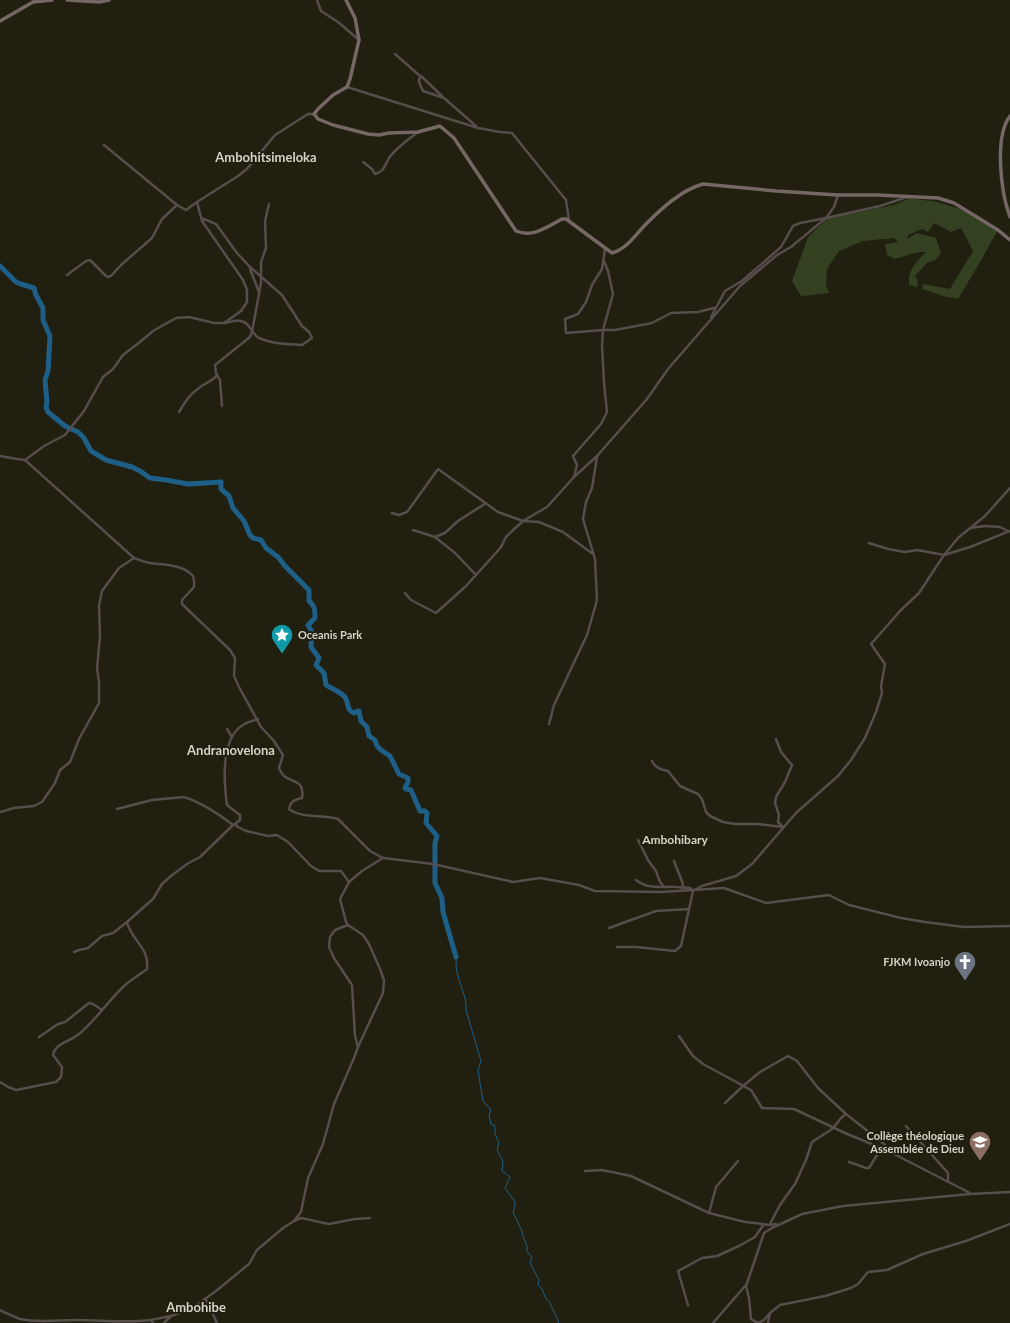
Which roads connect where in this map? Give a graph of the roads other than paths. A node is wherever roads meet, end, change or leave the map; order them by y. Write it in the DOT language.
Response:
graph roads {
  1 [pos="52,0"];
  2 [pos="67,0"];
  3 [pos="109,0"];
  4 [pos="317,0"];
  5 [pos="346,0"];
  6 [pos="0,21"];
  7 [pos="359,40"];
  8 [pos="395,54"];
  9 [pos="420,76"];
  10 [pos="347,87"];
  11 [pos="444,98"];
  12 [pos="314,114"];
  13 [pos="1010,116"];
  14 [pos="478,128"];
  15 [pos="418,132"];
  16 [pos="104,145"];
  17 [pos="363,162"];
  18 [pos="838,195"];
  19 [pos="909,197"];
  20 [pos="197,202"];
  21 [pos="269,204"];
  22 [pos="177,205"];
  23 [pos="1010,217"];
  24 [pos="826,218"];
  25 [pos="569,220"];
  26 [pos="202,221"];
  27 [pos="1010,240"];
  28 [pos="604,249"];
  29 [pos="604,260"];
  30 [pos="250,266"];
  31 [pos="67,276"];
  32 [pos="261,276"];
  33 [pos="260,293"];
  34 [pos="715,308"];
  35 [pos="710,320"];
  36 [pos="224,323"];
  37 [pos="603,330"];
  38 [pos="252,332"];
  39 [pos="217,374"];
  40 [pos="222,406"];
  41 [pos="179,412"];
  42 [pos="0,456"];
  43 [pos="597,456"];
  44 [pos="25,460"];
  45 [pos="574,477"];
  46 [pos="1010,488"];
  47 [pos="486,503"];
  48 [pos="392,513"];
  49 [pos="523,521"];
  50 [pos="970,528"];
  51 [pos="413,530"];
  52 [pos="1009,531"];
  53 [pos="435,537"];
  54 [pos="869,542"];
  55 [pos="593,554"];
  56 [pos="944,555"];
  57 [pos="134,558"];
  58 [pos="476,575"];
  59 [pos="405,593"];
  60 [pos="258,719"];
  61 [pos="549,724"];
  62 [pos="227,729"];
  63 [pos="232,737"];
  64 [pos="776,739"];
  65 [pos="652,760"];
  66 [pos="117,809"];
  67 [pos="0,812"];
  68 [pos="234,825"];
  69 [pos="783,827"];
  70 [pos="638,840"];
  71 [pos="383,858"];
  72 [pos="674,861"];
  73 [pos="636,880"];
  74 [pos="349,882"];
  75 [pos="665,887"];
  76 [pos="682,888"];
  77 [pos="693,891"];
  78 [pos="689,909"];
  79 [pos="127,922"];
  80 [pos="348,925"];
  81 [pos="1010,926"];
  82 [pos="609,928"];
  83 [pos="617,947"];
  84 [pos="74,952"];
  85 [pos="102,1010"];
  86 [pos="679,1036"];
  87 [pos="39,1038"];
  88 [pos="358,1047"];
  89 [pos="0,1082"];
  90 [pos="743,1086"];
  91 [pos="725,1103"];
  92 [pos="846,1114"];
  93 [pos="906,1126"];
  94 [pos="833,1127"];
  95 [pos="882,1147"];
  96 [pos="890,1152"];
  97 [pos="738,1161"];
  98 [pos="849,1162"];
  99 [pos="585,1171"];
  100 [pos="948,1181"];
  101 [pos="1010,1192"];
  102 [pos="970,1194"];
  103 [pos="709,1213"];
  104 [pos="370,1218"];
  105 [pos="294,1221"];
  106 [pos="764,1224"];
  107 [pos="770,1224"];
  108 [pos="779,1224"];
  109 [pos="1010,1224"];
  110 [pos="746,1286"];
  111 [pos="205,1299"];
  112 [pos="688,1305"];
  113 [pos="0,1310"];
  114 [pos="770,1313"];
  115 [pos="171,1316"];
  116 [pos="751,1319"];
  117 [pos="152,1322"];
  118 [pos="164,1323"];
  119 [pos="217,1323"];
  120 [pos="713,1323"];
  121 [pos="752,1323"];
  122 [pos="768,1323"];
  1 -- 6 [label="street"];
  2 -- 3 [label="street"];
  4 -- 7 [label="street"];
  5 -- 7 [label="street"];
  7 -- 10 [label="street"];
  8 -- 9 [label="street"];
  9 -- 11 [label="street"];
  9 -- 11 [label="street"];
  10 -- 12 [label="street"];
  10 -- 14 [label="street"];
  11 -- 14 [label="street"];
  12 -- 15 [label="street"];
  12 -- 20 [label="street"];
  13 -- 23 [label="street"];
  14 -- 25 [label="street"];
  15 -- 17 [label="street"];
  15 -- 25 [label="street"];
  16 -- 22 [label="street"];
  18 -- 19 [label="street"];
  18 -- 24 [label="street"];
  18 -- 28 [label="street"];
  19 -- 24 [label="street"];
  19 -- 27 [label="street"];
  20 -- 22 [label="street"];
  20 -- 26 [label="street"];
  21 -- 32 [label="street"];
  22 -- 31 [label="street"];
  24 -- 34 [label="street"];
  24 -- 35 [label="street"];
  25 -- 28 [label="street"];
  26 -- 30 [label="street"];
  26 -- 36 [label="street"];
  28 -- 29 [label="street"];
  29 -- 37 [label="street"];
  29 -- 37 [label="street"];
  30 -- 32 [label="street"];
  30 -- 33 [label="street"];
  32 -- 33 [label="street"];
  32 -- 38 [label="street"];
  33 -- 38 [label="street"];
  34 -- 35 [label="street"];
  34 -- 37 [label="street"];
  35 -- 43 [label="street"];
  36 -- 38 [label="street"];
  36 -- 44 [label="street"];
  37 -- 45 [label="street"];
  38 -- 39 [label="street"];
  39 -- 40 [label="street"];
  39 -- 41 [label="street"];
  42 -- 44 [label="street"];
  43 -- 45 [label="street"];
  43 -- 55 [label="street"];
  44 -- 57 [label="street"];
  45 -- 49 [label="street"];
  46 -- 50 [label="street"];
  47 -- 48 [label="street"];
  47 -- 49 [label="street"];
  47 -- 53 [label="street"];
  49 -- 55 [label="street"];
  49 -- 58 [label="street"];
  50 -- 52 [label="street"];
  50 -- 56 [label="street"];
  51 -- 53 [label="street"];
  52 -- 56 [label="street"];
  53 -- 58 [label="street"];
  54 -- 56 [label="street"];
  55 -- 61 [label="street"];
  56 -- 69 [label="street"];
  57 -- 60 [label="street"];
  57 -- 67 [label="street"];
  58 -- 59 [label="street"];
  60 -- 63 [label="street"];
  60 -- 71 [label="street"];
  62 -- 63 [label="street"];
  63 -- 68 [label="street"];
  64 -- 69 [label="street"];
  65 -- 69 [label="street"];
  66 -- 68 [label="street"];
  68 -- 74 [label="street"];
  68 -- 79 [label="street"];
  69 -- 77 [label="street"];
  70 -- 75 [label="street"];
  71 -- 74 [label="street"];
  71 -- 77 [label="street"];
  72 -- 76 [label="street"];
  73 -- 75 [label="street"];
  74 -- 80 [label="street"];
  75 -- 76 [label="street"];
  76 -- 77 [label="street"];
  77 -- 78 [label="street"];
  77 -- 81 [label="street"];
  78 -- 82 [label="street"];
  78 -- 83 [label="street"];
  79 -- 84 [label="street"];
  79 -- 85 [label="street"];
  80 -- 88 [label="street"];
  80 -- 88 [label="street"];
  85 -- 87 [label="street"];
  85 -- 89 [label="street"];
  86 -- 90 [label="street"];
  88 -- 105 [label="street"];
  90 -- 91 [label="street"];
  90 -- 92 [label="street"];
  90 -- 94 [label="street"];
  92 -- 94 [label="street"];
  92 -- 96 [label="street"];
  93 -- 100 [label="street"];
  94 -- 95 [label="street"];
  94 -- 107 [label="street"];
  95 -- 96 [label="street"];
  95 -- 98 [label="street"];
  96 -- 100 [label="street"];
  97 -- 103 [label="street"];
  99 -- 103 [label="street"];
  100 -- 102 [label="street"];
  101 -- 102 [label="street"];
  102 -- 108 [label="street"];
  103 -- 106 [label="street"];
  104 -- 105 [label="street"];
  105 -- 111 [label="street"];
  106 -- 107 [label="street"];
  106 -- 112 [label="street"];
  107 -- 108 [label="street"];
  108 -- 110 [label="street"];
  109 -- 114 [label="street"];
  110 -- 116 [label="street"];
  110 -- 120 [label="street"];
  111 -- 115 [label="street"];
  111 -- 119 [label="street"];
  113 -- 117 [label="street"];
  114 -- 116 [label="street"];
  114 -- 122 [label="street"];
  115 -- 117 [label="street"];
  115 -- 118 [label="street"];
  116 -- 121 [label="street"];
}
